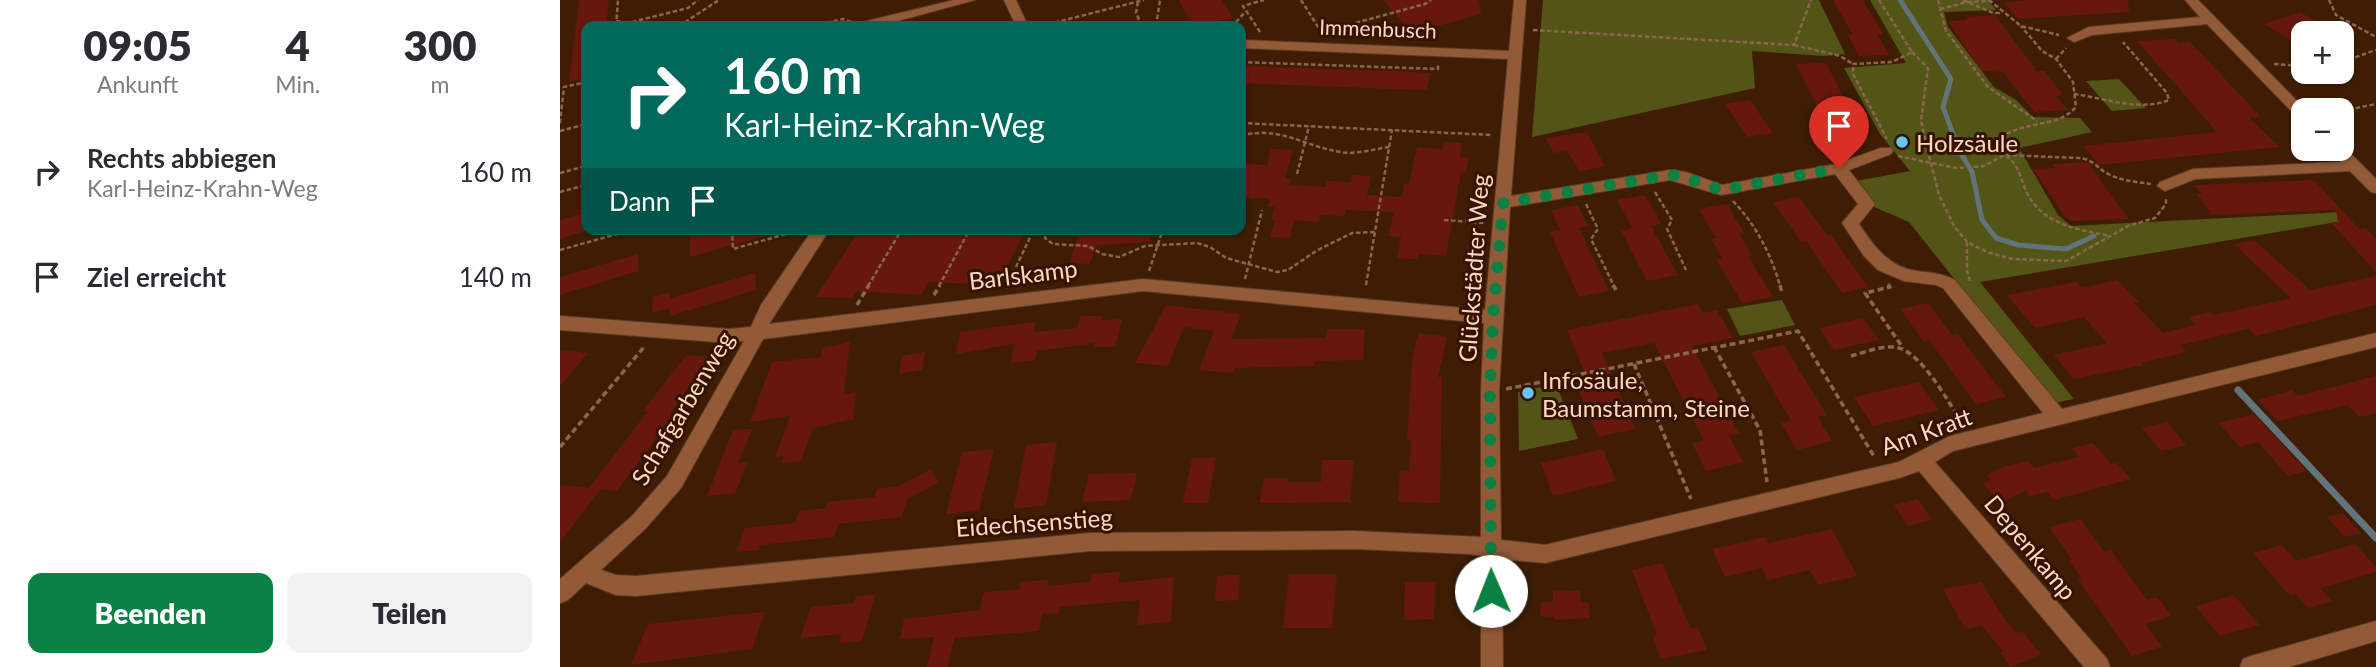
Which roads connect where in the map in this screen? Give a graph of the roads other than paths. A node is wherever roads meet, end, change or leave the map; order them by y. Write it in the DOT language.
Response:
graph roads {
  1 [pos="969,0"];
  2 [pos="1010,0"];
  3 [pos="1520,0"];
  4 [pos="2191,0"];
  5 [pos="2210,20"];
  6 [pos="884,21"];
  7 [pos="1016,21"];
  8 [pos="2074,38"];
  9 [pos="1246,44"];
  10 [pos="1514,55"];
  11 [pos="2291,103"];
  12 [pos="1886,151"];
  13 [pos="2350,161"];
  14 [pos="2355,166"];
  15 [pos="1839,168"];
  16 [pos="2165,186"];
  17 [pos="2376,188"];
  18 [pos="1503,203"];
  19 [pos="818,235"];
  20 [pos="1493,317"];
  21 [pos="560,323"];
  22 [pos="756,333"];
  23 [pos="2376,340"];
  24 [pos="2057,417"];
  25 [pos="1922,461"];
  26 [pos="1491,548"];
  27 [pos="584,573"];
  28 [pos="560,593"];
  29 [pos="2376,631"];
  30 [pos="1492,667"];
  31 [pos="2099,667"];
  32 [pos="2252,667"];
  1 -- 6 [label="street"];
  2 -- 7 [label="street"];
  3 -- 10 [label="street, Glückstädter Weg"];
  4 -- 5 [label="street"];
  5 -- 8 [label="street"];
  5 -- 11 [label="street"];
  9 -- 10 [label="street, Immenbusch"];
  10 -- 18 [label="street, Glückstädter Weg"];
  12 -- 15 [label="street"];
  13 -- 14 [label="street"];
  14 -- 16 [label="street"];
  14 -- 17 [label="street"];
  15 -- 18 [label="street"];
  15 -- 24 [label="street"];
  18 -- 20 [label="street, Glückstädter Weg"];
  19 -- 22 [label="street, Schafgarbenweg"];
  20 -- 22 [label="street, Barlskamp"];
  20 -- 26 [label="street, Glückstädter Weg"];
  21 -- 22 [label="street, Barlskamp"];
  22 -- 27 [label="street, Schafgarbenweg"];
  23 -- 24 [label="street, Am Kratt"];
  24 -- 25 [label="street, Am Kratt"];
  25 -- 26 [label="street, Am Kratt"];
  25 -- 31 [label="street, Depenkamp"];
  26 -- 27 [label="street, Eidechsenstieg"];
  26 -- 30 [label="street, Glückstädter Weg"];
  27 -- 28 [label="street, Schafgarbenweg"];
  29 -- 32 [label="street"];
}
